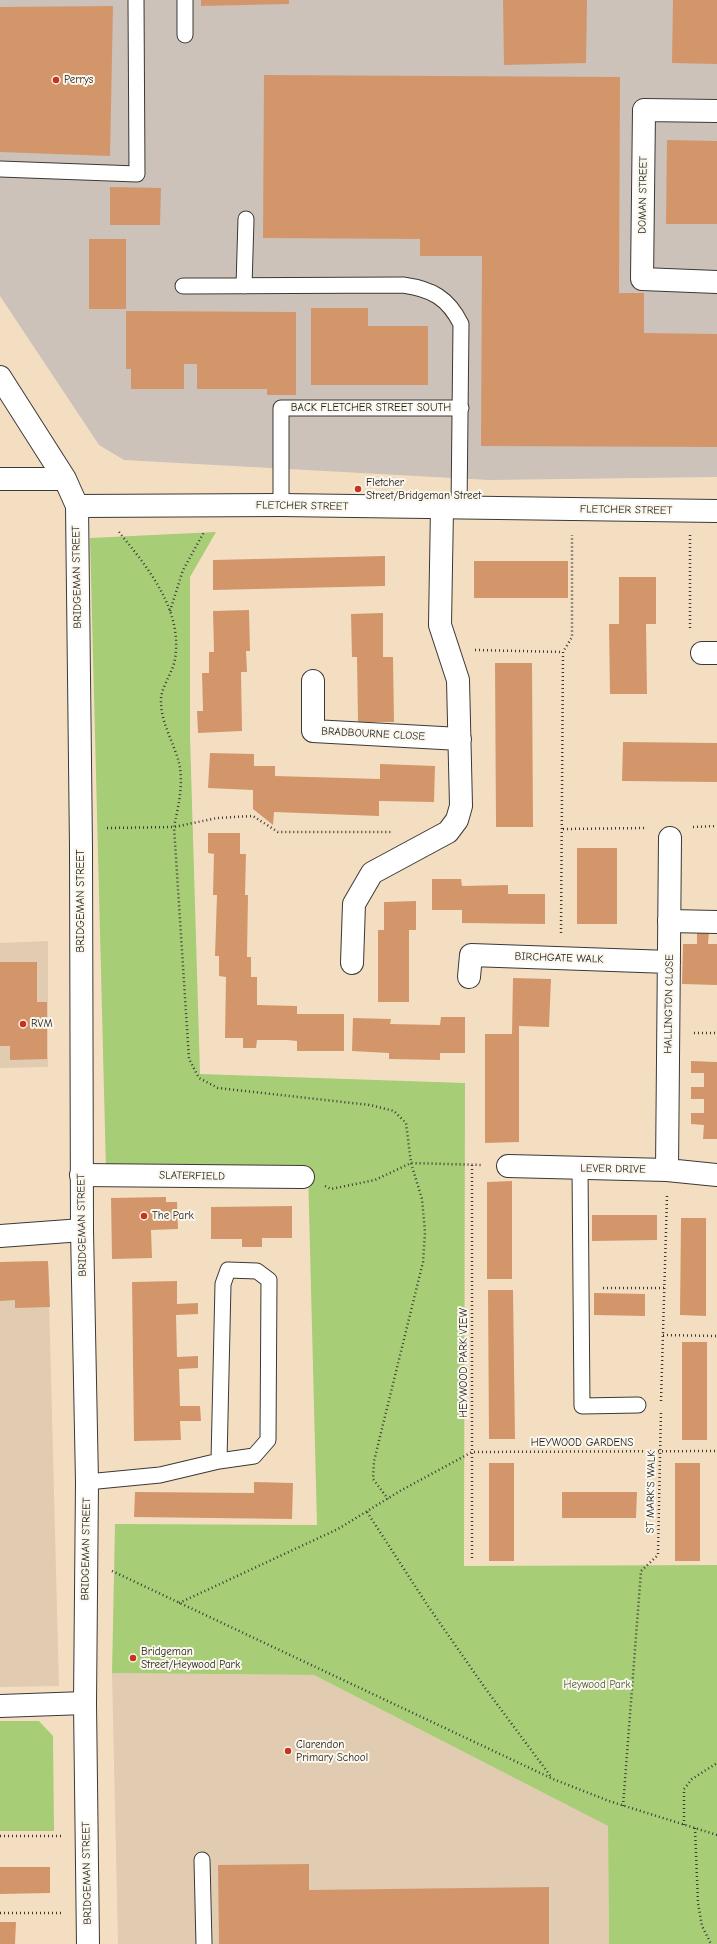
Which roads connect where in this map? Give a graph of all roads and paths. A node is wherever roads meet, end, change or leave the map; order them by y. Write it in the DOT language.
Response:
graph roads {
  1 [pos="136,0"];
  2 [pos="185,0"];
  3 [pos="185,35"];
  4 [pos="717,111"];
  5 [pos="0,169"];
  6 [pos="246,219"];
  7 [pos="717,282"];
  8 [pos="183,286"];
  9 [pos="244,286"];
  10 [pos="0,377"];
  11 [pos="461,408"];
  12 [pos="0,479"];
  13 [pos="65,479"];
  14 [pos="281,505"];
  15 [pos="76,506"];
  16 [pos="98,506"];
  17 [pos="221,506"];
  18 [pos="450,508"];
  19 [pos="572,509"];
  20 [pos="690,511"];
  21 [pos="717,511"];
  22 [pos="170,612"];
  23 [pos="448,650"];
  24 [pos="563,652"];
  25 [pos="710,653"];
  26 [pos="313,681"];
  27 [pos="460,740"];
  28 [pos="717,826"];
  29 [pos="174,827"];
  30 [pos="80,828"];
  31 [pos="647,828"];
  32 [pos="563,829"];
  33 [pos="394,832"];
  34 [pos="678,832"];
  35 [pos="669,921"];
  36 [pos="717,922"];
  37 [pos="561,958"];
  38 [pos="669,962"];
  39 [pos="352,963"];
  40 [pos="470,977"];
  41 [pos="411,1162"];
  42 [pos="472,1165"];
  43 [pos="508,1166"];
  44 [pos="580,1169"];
  45 [pos="667,1170"];
  46 [pos="81,1175"];
  47 [pos="717,1175"];
  48 [pos="302,1177"];
  49 [pos="82,1230"];
  50 [pos="0,1236"];
  51 [pos="581,1288"];
  52 [pos="664,1288"];
  53 [pos="663,1335"];
  54 [pos="717,1336"];
  55 [pos="638,1405"];
  56 [pos="660,1451"];
  57 [pos="717,1451"];
  58 [pos="472,1452"];
  59 [pos="219,1460"];
  60 [pos="87,1482"];
  61 [pos="388,1499"];
  62 [pos="367,1512"];
  63 [pos="86,1558"];
  64 [pos="472,1560"];
  65 [pos="178,1603"];
  66 [pos="85,1704"];
  67 [pos="0,1706"];
  68 [pos="717,1763"];
  69 [pos="552,1779"];
  70 [pos="623,1806"];
  71 [pos="684,1825"];
  72 [pos="694,1828"];
  73 [pos="717,1835"];
  74 [pos="0,1836"];
  75 [pos="86,1836"];
  76 [pos="202,1860"];
  77 [pos="0,1913"];
  78 [pos="88,1913"];
  79 [pos="88,1944"];
  80 [pos="204,1944"];
  81 [pos="712,1944"];
  1 -- 5 [label="lane"];
  2 -- 3 [label="lane"];
  4 -- 7 [label="street, DOMAN STREET"];
  6 -- 9 [label="lane"];
  8 -- 9 [label="lane"];
  9 -- 11 [label="lane"];
  10 -- 13 [label="street"];
  11 -- 14 [label="lane, BACK FLETCHER STREET SOUTH"];
  11 -- 18 [label="lane"];
  12 -- 13 [label="street"];
  13 -- 15 [label="street"];
  14 -- 17 [label="street, FLETCHER STREET"];
  14 -- 18 [label="street, FLETCHER STREET"];
  15 -- 16 [label="street, FLETCHER STREET"];
  15 -- 30 [label="street, BRIDGEMAN STREET"];
  16 -- 17 [label="street, FLETCHER STREET"];
  16 -- 22 [label="path"];
  17 -- 22 [label="path"];
  18 -- 19 [label="street, FLETCHER STREET"];
  18 -- 23 [label="street"];
  19 -- 20 [label="street, FLETCHER STREET"];
  19 -- 24 [label="path"];
  20 -- 21 [label="street, FLETCHER STREET"];
  20 -- 25 [label="path"];
  22 -- 29 [label="path"];
  23 -- 24 [label="path"];
  23 -- 27 [label="street"];
  24 -- 32 [label="path"];
  26 -- 27 [label="street, BRADBOURNE CLOSE"];
  27 -- 39 [label="street"];
  28 -- 34 [label="path"];
  29 -- 30 [label="path"];
  29 -- 33 [label="path"];
  29 -- 41 [label="path"];
  30 -- 46 [label="street, BRIDGEMAN STREET"];
  31 -- 32 [label="path"];
  32 -- 37 [label="path"];
  34 -- 35 [label="street, HALLINGTON CLOSE"];
  35 -- 36 [label="street"];
  35 -- 38 [label="street, HALLINGTON CLOSE"];
  37 -- 38 [label="street, BIRCHGATE WALK"];
  37 -- 40 [label="street, BIRCHGATE WALK"];
  38 -- 45 [label="street, HALLINGTON CLOSE"];
  41 -- 42 [label="path"];
  41 -- 48 [label="path"];
  41 -- 61 [label="path"];
  42 -- 43 [label="path"];
  42 -- 58 [label="path, HEYWOOD PARK VIEW"];
  43 -- 44 [label="street, LEVER DRIVE"];
  44 -- 45 [label="street, LEVER DRIVE"];
  44 -- 51 [label="lane"];
  45 -- 47 [label="street, LEVER DRIVE"];
  45 -- 52 [label="path, ST MARK'S WALK"];
  46 -- 48 [label="street, SLATERFIELD"];
  46 -- 49 [label="street, BRIDGEMAN STREET"];
  49 -- 50 [label="street"];
  49 -- 60 [label="street, BRIDGEMAN STREET"];
  51 -- 52 [label="path"];
  51 -- 55 [label="lane"];
  52 -- 53 [label="path, ST MARK'S WALK"];
  53 -- 54 [label="path"];
  53 -- 56 [label="path, ST MARK'S WALK"];
  56 -- 57 [label="path, HEYWOOD GARDENS"];
  56 -- 58 [label="path, HEYWOOD GARDENS"];
  56 -- 70 [label="path, ST MARK'S WALK"];
  58 -- 61 [label="path"];
  58 -- 64 [label="path, HEYWOOD PARK VIEW"];
  59 -- 59 [label="lane"];
  59 -- 60 [label="lane"];
  60 -- 63 [label="street, BRIDGEMAN STREET"];
  61 -- 62 [label="path"];
  62 -- 65 [label="path"];
  62 -- 69 [label="path"];
  63 -- 65 [label="path"];
  63 -- 66 [label="street, BRIDGEMAN STREET"];
  65 -- 69 [label="path"];
  66 -- 67 [label="street"];
  66 -- 75 [label="street, BRIDGEMAN STREET"];
  68 -- 71 [label="path"];
  69 -- 70 [label="path"];
  70 -- 71 [label="path"];
  71 -- 72 [label="path"];
  72 -- 73 [label="path"];
  72 -- 81 [label="path"];
  74 -- 75 [label="path"];
  75 -- 78 [label="street, BRIDGEMAN STREET"];
  76 -- 80 [label="lane"];
  77 -- 78 [label="path"];
  78 -- 79 [label="street, BRIDGEMAN STREET"];
}
